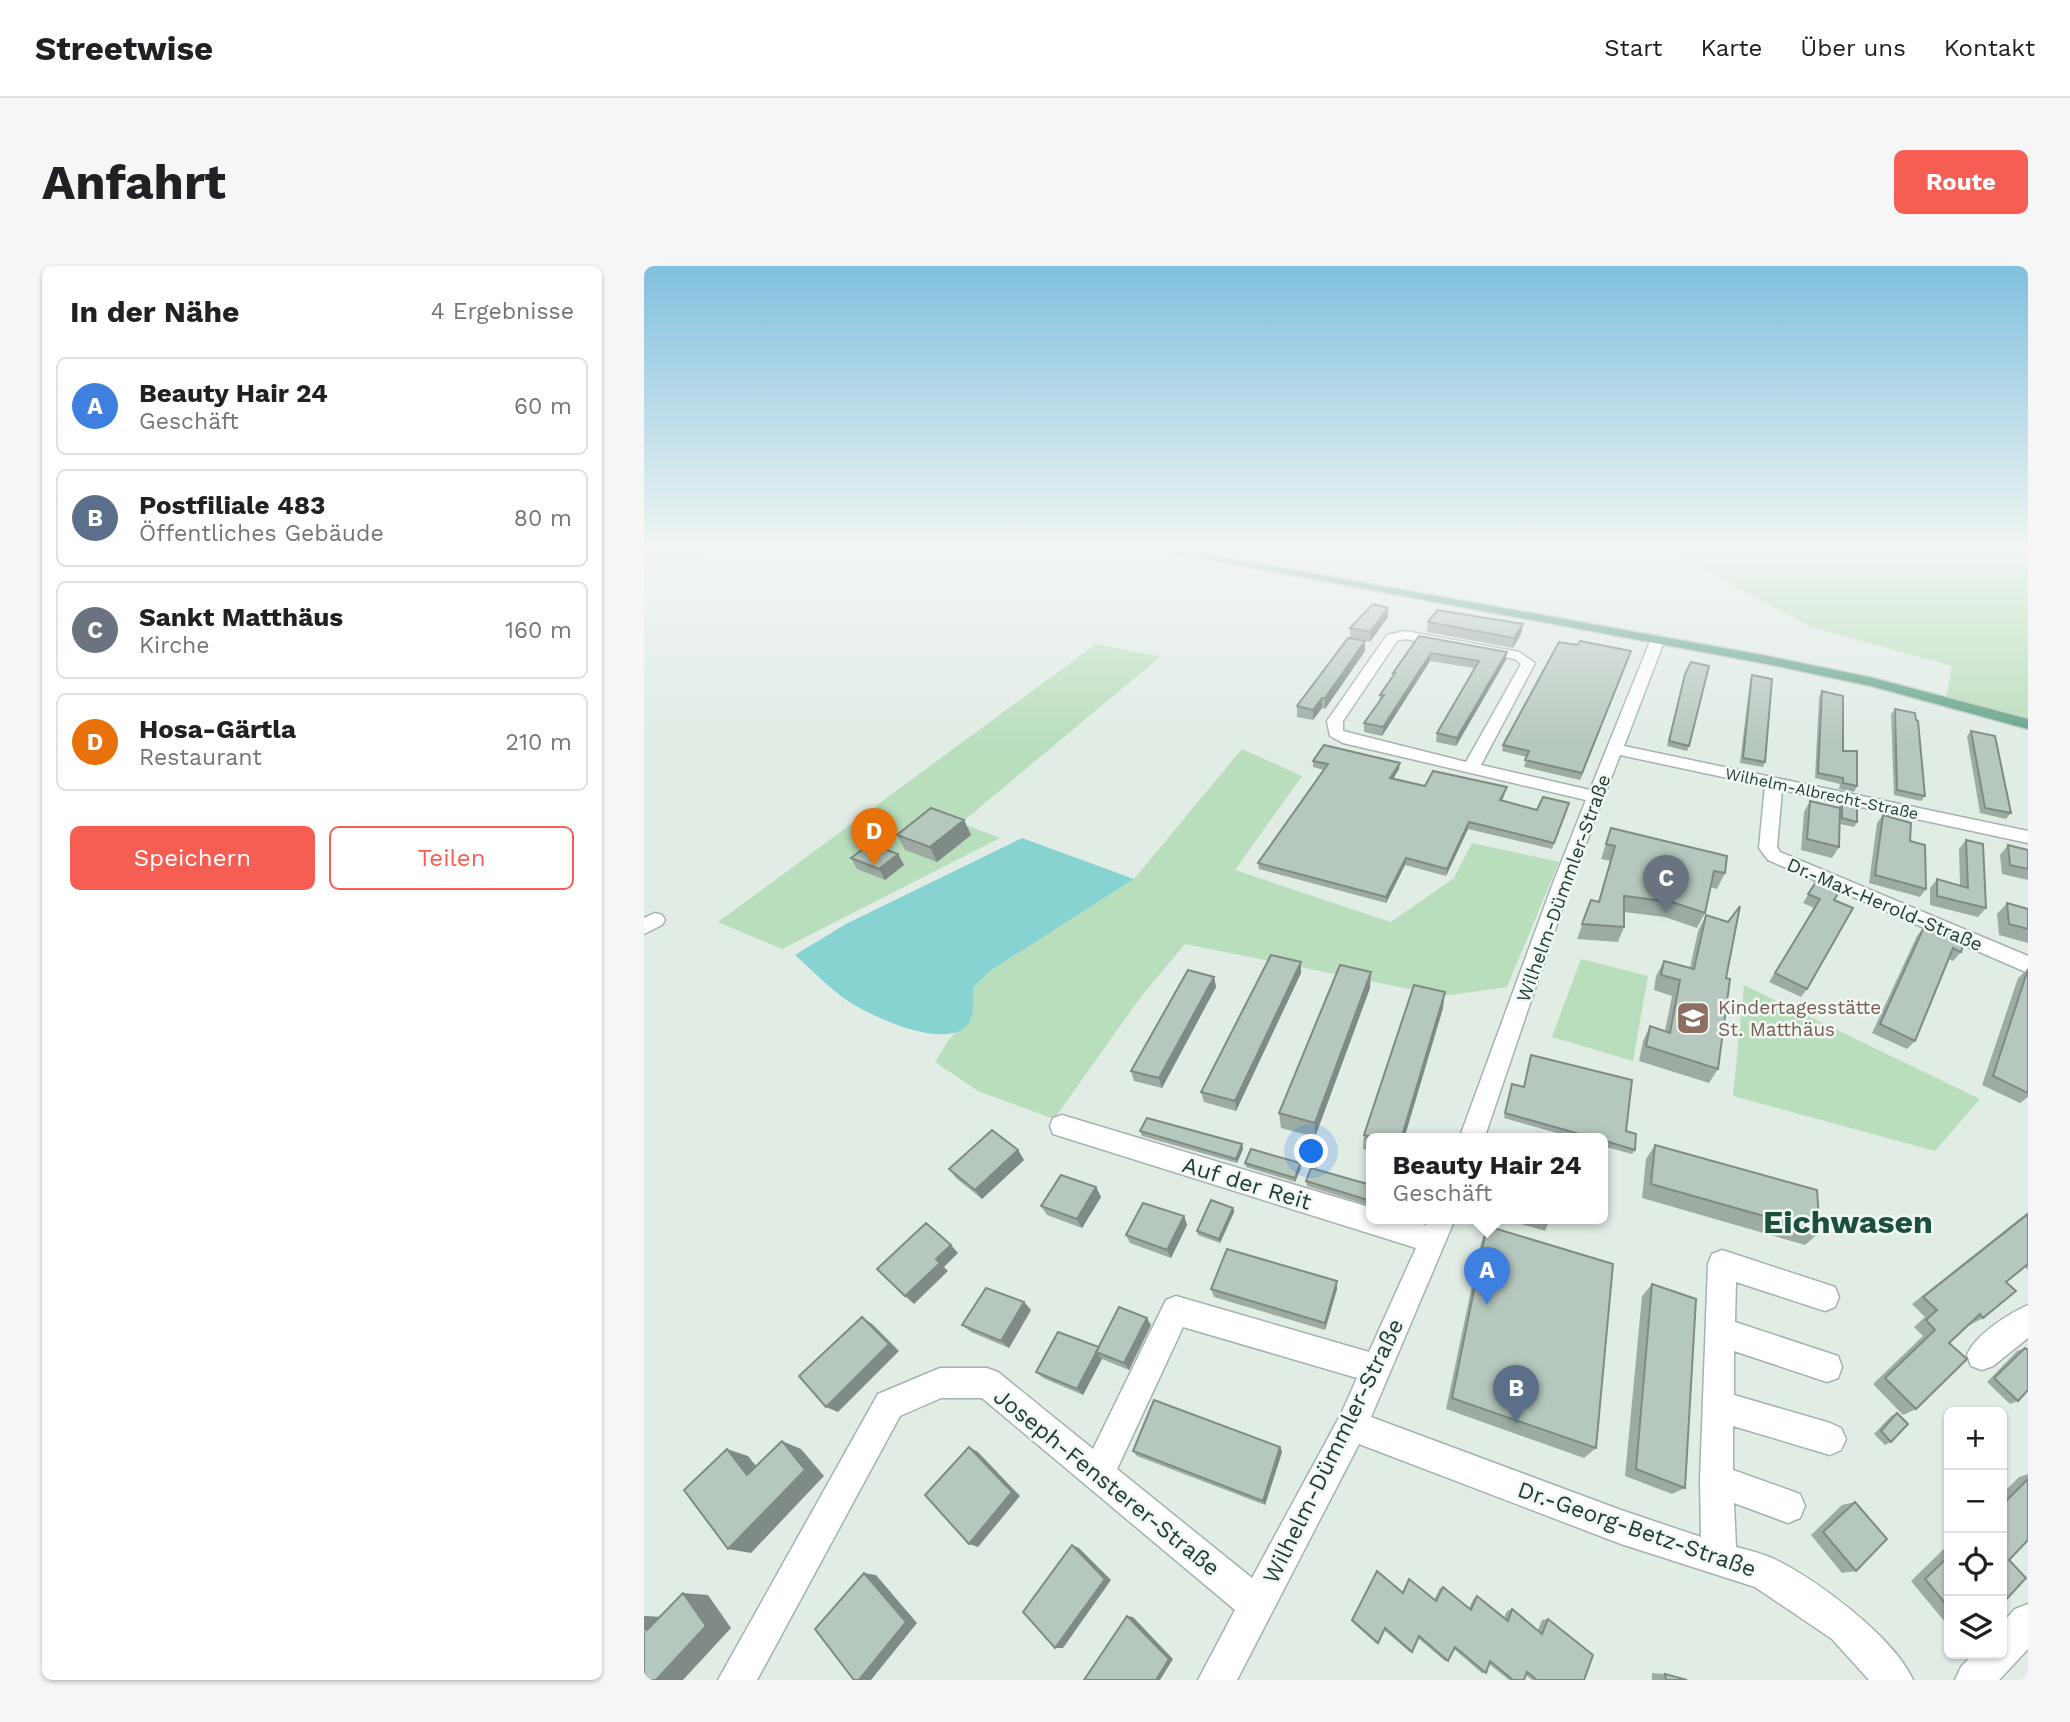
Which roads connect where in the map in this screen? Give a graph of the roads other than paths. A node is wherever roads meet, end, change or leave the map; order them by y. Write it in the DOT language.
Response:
graph roads {
  1 [pos="1513,613"];
  2 [pos="1658,639"];
  3 [pos="2028,724"];
  4 [pos="1615,749"];
  5 [pos="1471,768"];
  6 [pos="1774,782"];
  7 [pos="1596,797"];
  8 [pos="2028,837"];
  9 [pos="2028,965"];
  10 [pos="1062,1126"];
  11 [pos="1473,1133"];
  12 [pos="1366,1210"];
  13 [pos="1415,1224"];
  14 [pos="1437,1230"];
  15 [pos="1825,1297"];
  16 [pos="2027,1323"];
  17 [pos="1722,1332"];
  18 [pos="1982,1355"];
  19 [pos="1827,1367"];
  20 [pos="1377,1369"];
  21 [pos="1720,1407"];
  22 [pos="1352,1425"];
  23 [pos="1830,1439"];
  24 [pos="1098,1474"];
  25 [pos="1716,1480"];
  26 [pos="1788,1506"];
  27 [pos="1718,1560"];
  28 [pos="1257,1605"];
  29 [pos="2028,1622"];
  30 [pos="2007,1644"];
  31 [pos="1994,1659"];
  32 [pos="737,1680"];
  33 [pos="1217,1680"];
  34 [pos="1894,1680"];
  35 [pos="1974,1680"];
  1 -- 2 [label="main road"];
  2 -- 3 [label="main road"];
  2 -- 4 [label="street, Wilhelm-Dümmler-Straße"];
  4 -- 6 [label="street, Wilhelm-Albrecht-Straße"];
  4 -- 7 [label="street, Wilhelm-Dümmler-Straße"];
  5 -- 5 [label="street"];
  5 -- 7 [label="street"];
  6 -- 8 [label="street, Wilhelm-Albrecht-Straße"];
  6 -- 9 [label="street, Dr.-Max-Herold-Straße"];
  7 -- 11 [label="street, Wilhelm-Dümmler-Straße"];
  10 -- 12 [label="street, Auf der Reit"];
  13 -- 14 [label="street, Auf der Reit"];
  14 -- 20 [label="street, Wilhelm-Dümmler-Straße"];
  15 -- 17 [label="street"];
  16 -- 18 [label="street"];
  17 -- 19 [label="street"];
  17 -- 21 [label="street"];
  20 -- 22 [label="street, Wilhelm-Dümmler-Straße"];
  20 -- 24 [label="street"];
  21 -- 23 [label="street"];
  21 -- 25 [label="street"];
  22 -- 27 [label="street, Dr.-Georg-Betz-Straße"];
  22 -- 28 [label="street, Wilhelm-Dümmler-Straße"];
  24 -- 28 [label="street, Joseph-Fensterer-Straße"];
  24 -- 32 [label="street, Joseph-Fensterer-Straße"];
  25 -- 26 [label="street"];
  25 -- 27 [label="street"];
  27 -- 34 [label="street, Dr.-Georg-Betz-Straße"];
  28 -- 33 [label="street, Wilhelm-Dümmler-Straße"];
  29 -- 30 [label="street"];
  31 -- 35 [label="street"];
}
